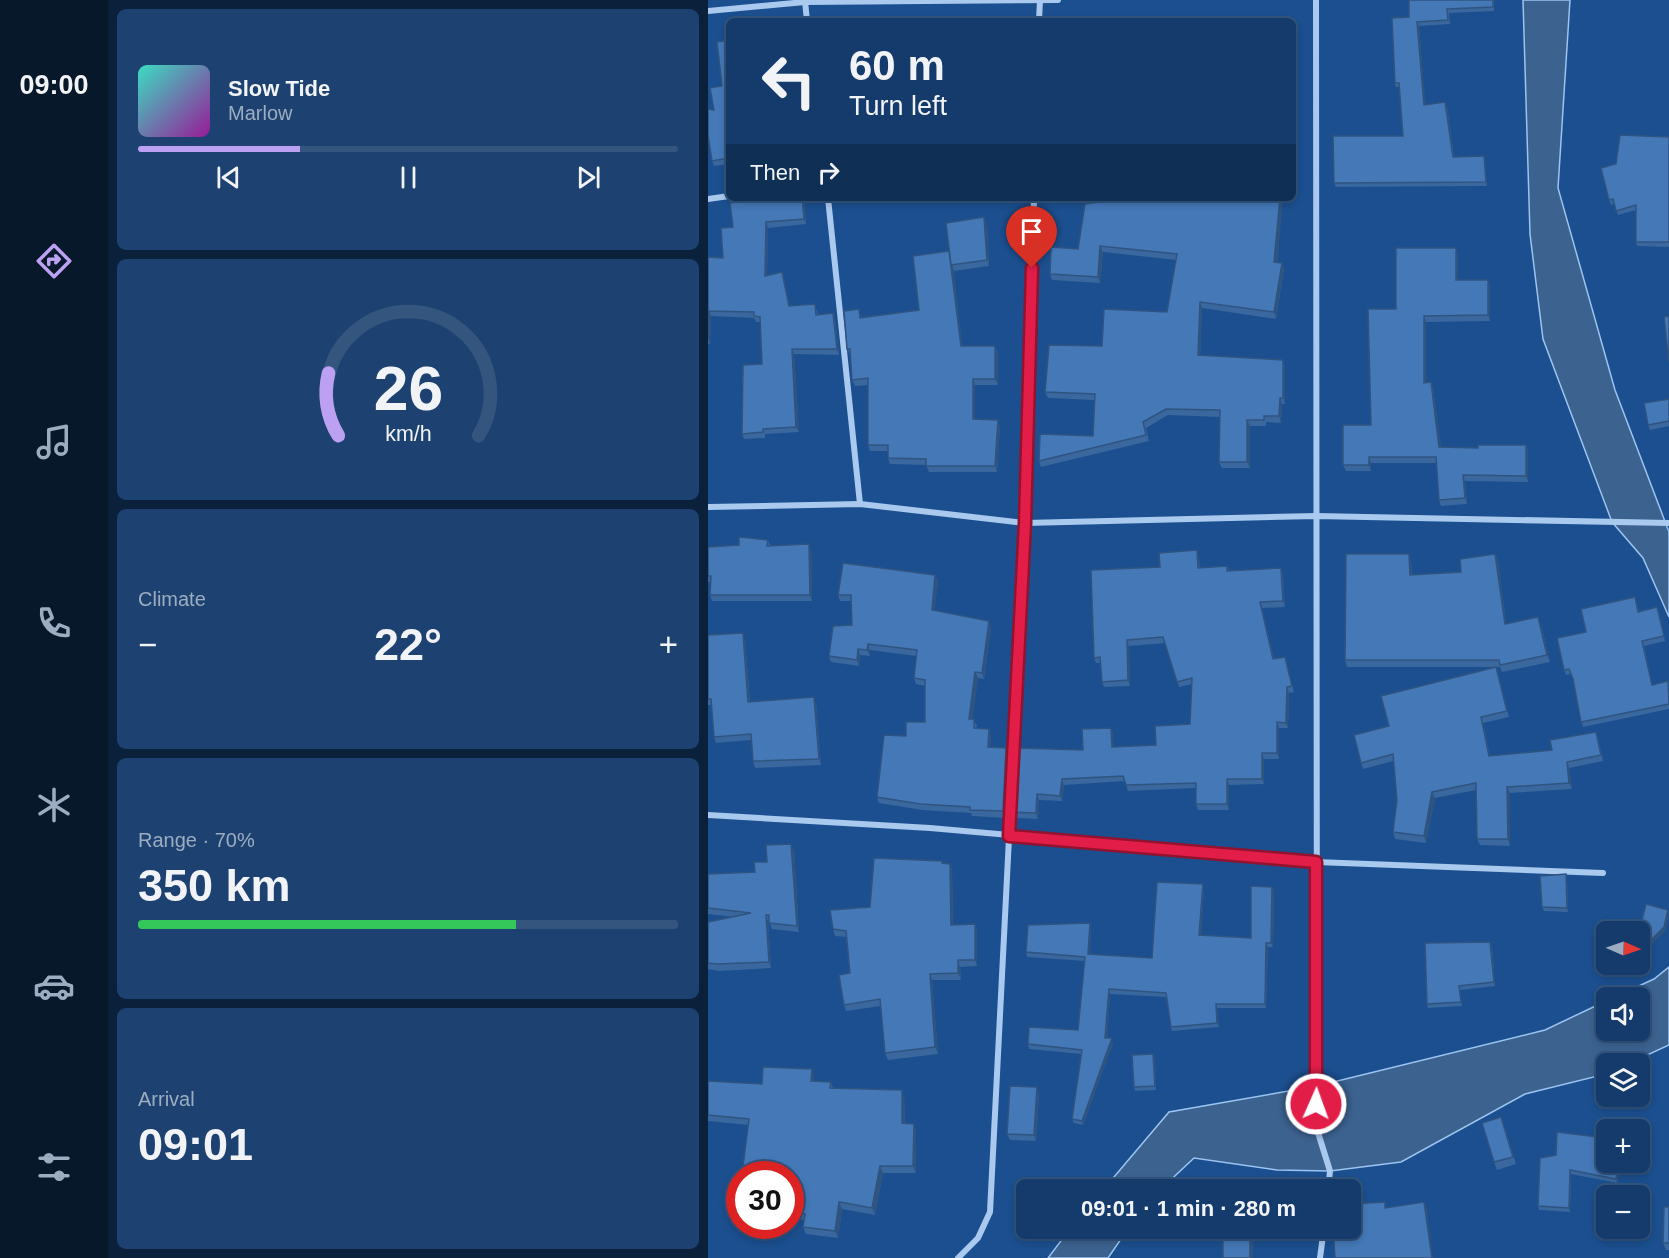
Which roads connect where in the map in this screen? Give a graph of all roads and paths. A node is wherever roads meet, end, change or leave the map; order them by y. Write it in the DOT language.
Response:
graph roads {
  1 [pos="1058,0"];
  2 [pos="1316,0"];
  3 [pos="805,1"];
  4 [pos="1040,1"];
  5 [pos="708,11"];
  6 [pos="807,18"];
  7 [pos="1039,18"];
  8 [pos="726,196"];
  9 [pos="708,199"];
  10 [pos="828,201"];
  11 [pos="1034,201"];
  12 [pos="860,504"];
  13 [pos="708,507"];
  14 [pos="1316,516"];
  15 [pos="1025,523"];
  16 [pos="1669,523"];
  17 [pos="708,815"];
  18 [pos="1009,836"];
  19 [pos="1316,862"];
  20 [pos="1604,873"];
  21 [pos="1329,1179"];
  22 [pos="1322,1239"];
  23 [pos="958,1258"];
  24 [pos="1320,1258"];
  1 -- 4 [label="street"];
  2 -- 14 [label="street"];
  3 -- 4 [label="street"];
  3 -- 5 [label="street"];
  3 -- 6 [label="street"];
  4 -- 7 [label="street"];
  8 -- 9 [label="street"];
  10 -- 12 [label="street"];
  11 -- 15 [label="street"];
  12 -- 13 [label="street"];
  12 -- 15 [label="street"];
  14 -- 15 [label="street"];
  14 -- 16 [label="street"];
  14 -- 19 [label="street"];
  15 -- 18 [label="street"];
  17 -- 18 [label="street"];
  18 -- 19 [label="street"];
  18 -- 23 [label="street"];
  19 -- 20 [label="street"];
  19 -- 21 [label="street"];
  22 -- 24 [label="street"];
}
